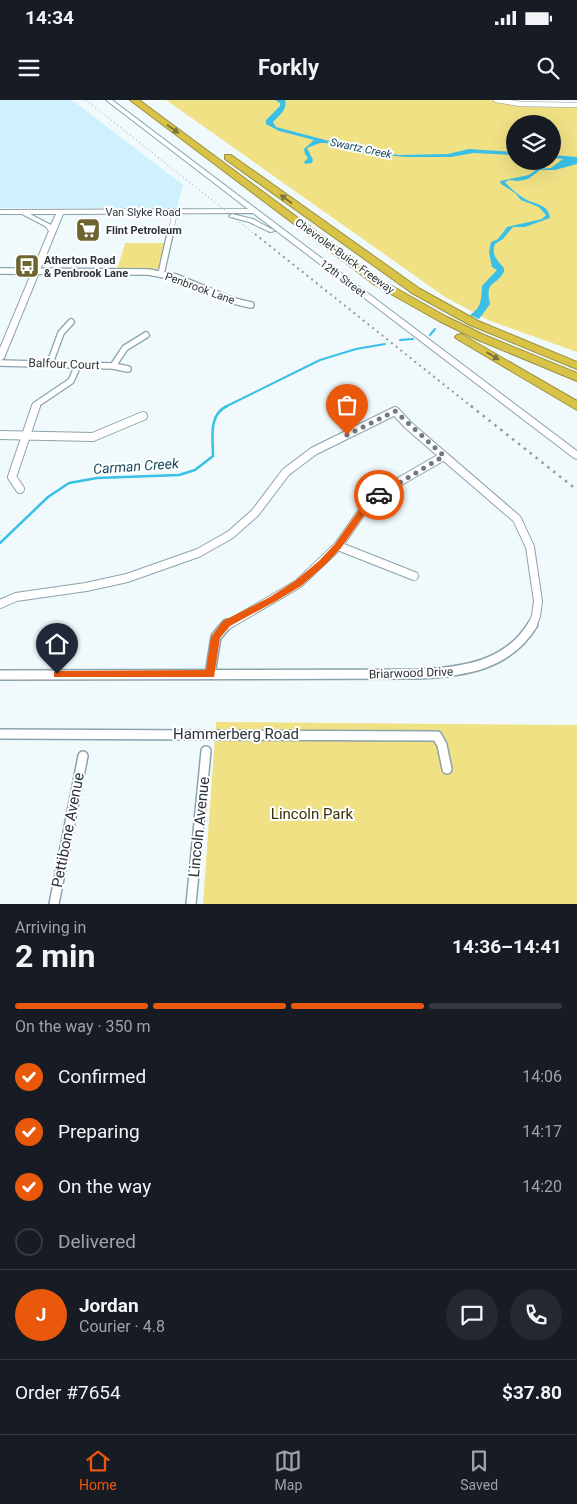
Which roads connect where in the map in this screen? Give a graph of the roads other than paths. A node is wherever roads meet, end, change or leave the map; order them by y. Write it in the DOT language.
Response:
graph roads {
  1 [pos="109,100"];
  2 [pos="134,100"];
  3 [pos="148,100"];
  4 [pos="496,100"];
  5 [pos="577,105"];
  6 [pos="210,176"];
  7 [pos="256,211"];
  8 [pos="0,212"];
  9 [pos="20,212"];
  10 [pos="60,212"];
  11 [pos="175,212"];
  12 [pos="204,212"];
  13 [pos="52,230"];
  14 [pos="293,240"];
  15 [pos="0,271"];
  16 [pos="35,271"];
  17 [pos="161,274"];
  18 [pos="379,282"];
  19 [pos="251,305"];
  20 [pos="71,322"];
  21 [pos="146,335"];
  22 [pos="0,358"];
  23 [pos="0,363"];
  24 [pos="50,363"];
  25 [pos="78,365"];
  26 [pos="113,366"];
  27 [pos="577,368"];
  28 [pos="128,369"];
  29 [pos="577,406"];
  30 [pos="143,416"];
  31 [pos="0,435"];
  32 [pos="26,435"];
  33 [pos="444,456"];
  34 [pos="577,456"];
  35 [pos="20,490"];
  36 [pos="338,546"];
  37 [pos="414,576"];
  38 [pos="0,604"];
  39 [pos="210,674"];
  40 [pos="0,675"];
  41 [pos="0,734"];
  42 [pos="206,751"];
  43 [pos="83,756"];
  44 [pos="447,769"];
  45 [pos="54,904"];
  46 [pos="191,904"];
  1 -- 6 [label="street, 12th Street"];
  2 -- 18 [label="highway, Chevrolet-Buick Freeway, one-way"];
  27 -- 3 [label="highway, Chevrolet-Buick Freeway, one-way"];
  4 -- 5 [label="street"];
  6 -- 7 [label="street, 12th Street"];
  6 -- 12 [label="street"];
  7 -- 12 [label="street, Van Slyke Road"];
  7 -- 14 [label="street, 12th Street"];
  8 -- 9 [label="street, Van Slyke Road"];
  9 -- 10 [label="street, Van Slyke Road"];
  9 -- 13 [label="street"];
  10 -- 11 [label="street, Van Slyke Road"];
  10 -- 13 [label="street"];
  11 -- 12 [label="street, Van Slyke Road"];
  11 -- 17 [label="street"];
  12 -- 14 [label="street"];
  13 -- 16 [label="street"];
  14 -- 34 [label="street, 12th Street"];
  15 -- 16 [label="street, Penbrook Lane"];
  16 -- 17 [label="street, Penbrook Lane"];
  16 -- 22 [label="street"];
  17 -- 19 [label="street, Penbrook Lane"];
  18 -- 27 [label="highway, Chevrolet-Buick Freeway"];
  18 -- 29 [label="highway, one-way"];
  20 -- 24 [label="street"];
  21 -- 26 [label="street"];
  23 -- 24 [label="street, Balfour Court"];
  24 -- 25 [label="street, Balfour Court"];
  25 -- 26 [label="street, Balfour Court"];
  25 -- 32 [label="street"];
  26 -- 28 [label="street, Balfour Court"];
  30 -- 32 [label="street"];
  31 -- 32 [label="street"];
  32 -- 35 [label="street"];
  33 -- 36 [label="street"];
  33 -- 38 [label="street, Briarwood Drive"];
  33 -- 39 [label="street, Briarwood Drive"];
  36 -- 37 [label="street"];
  36 -- 39 [label="street"];
  39 -- 40 [label="street, Briarwood Drive"];
  41 -- 44 [label="street, Hammerberg Road"];
  42 -- 46 [label="street, Lincoln Avenue"];
  43 -- 45 [label="street, Pettibone Avenue"];
}
